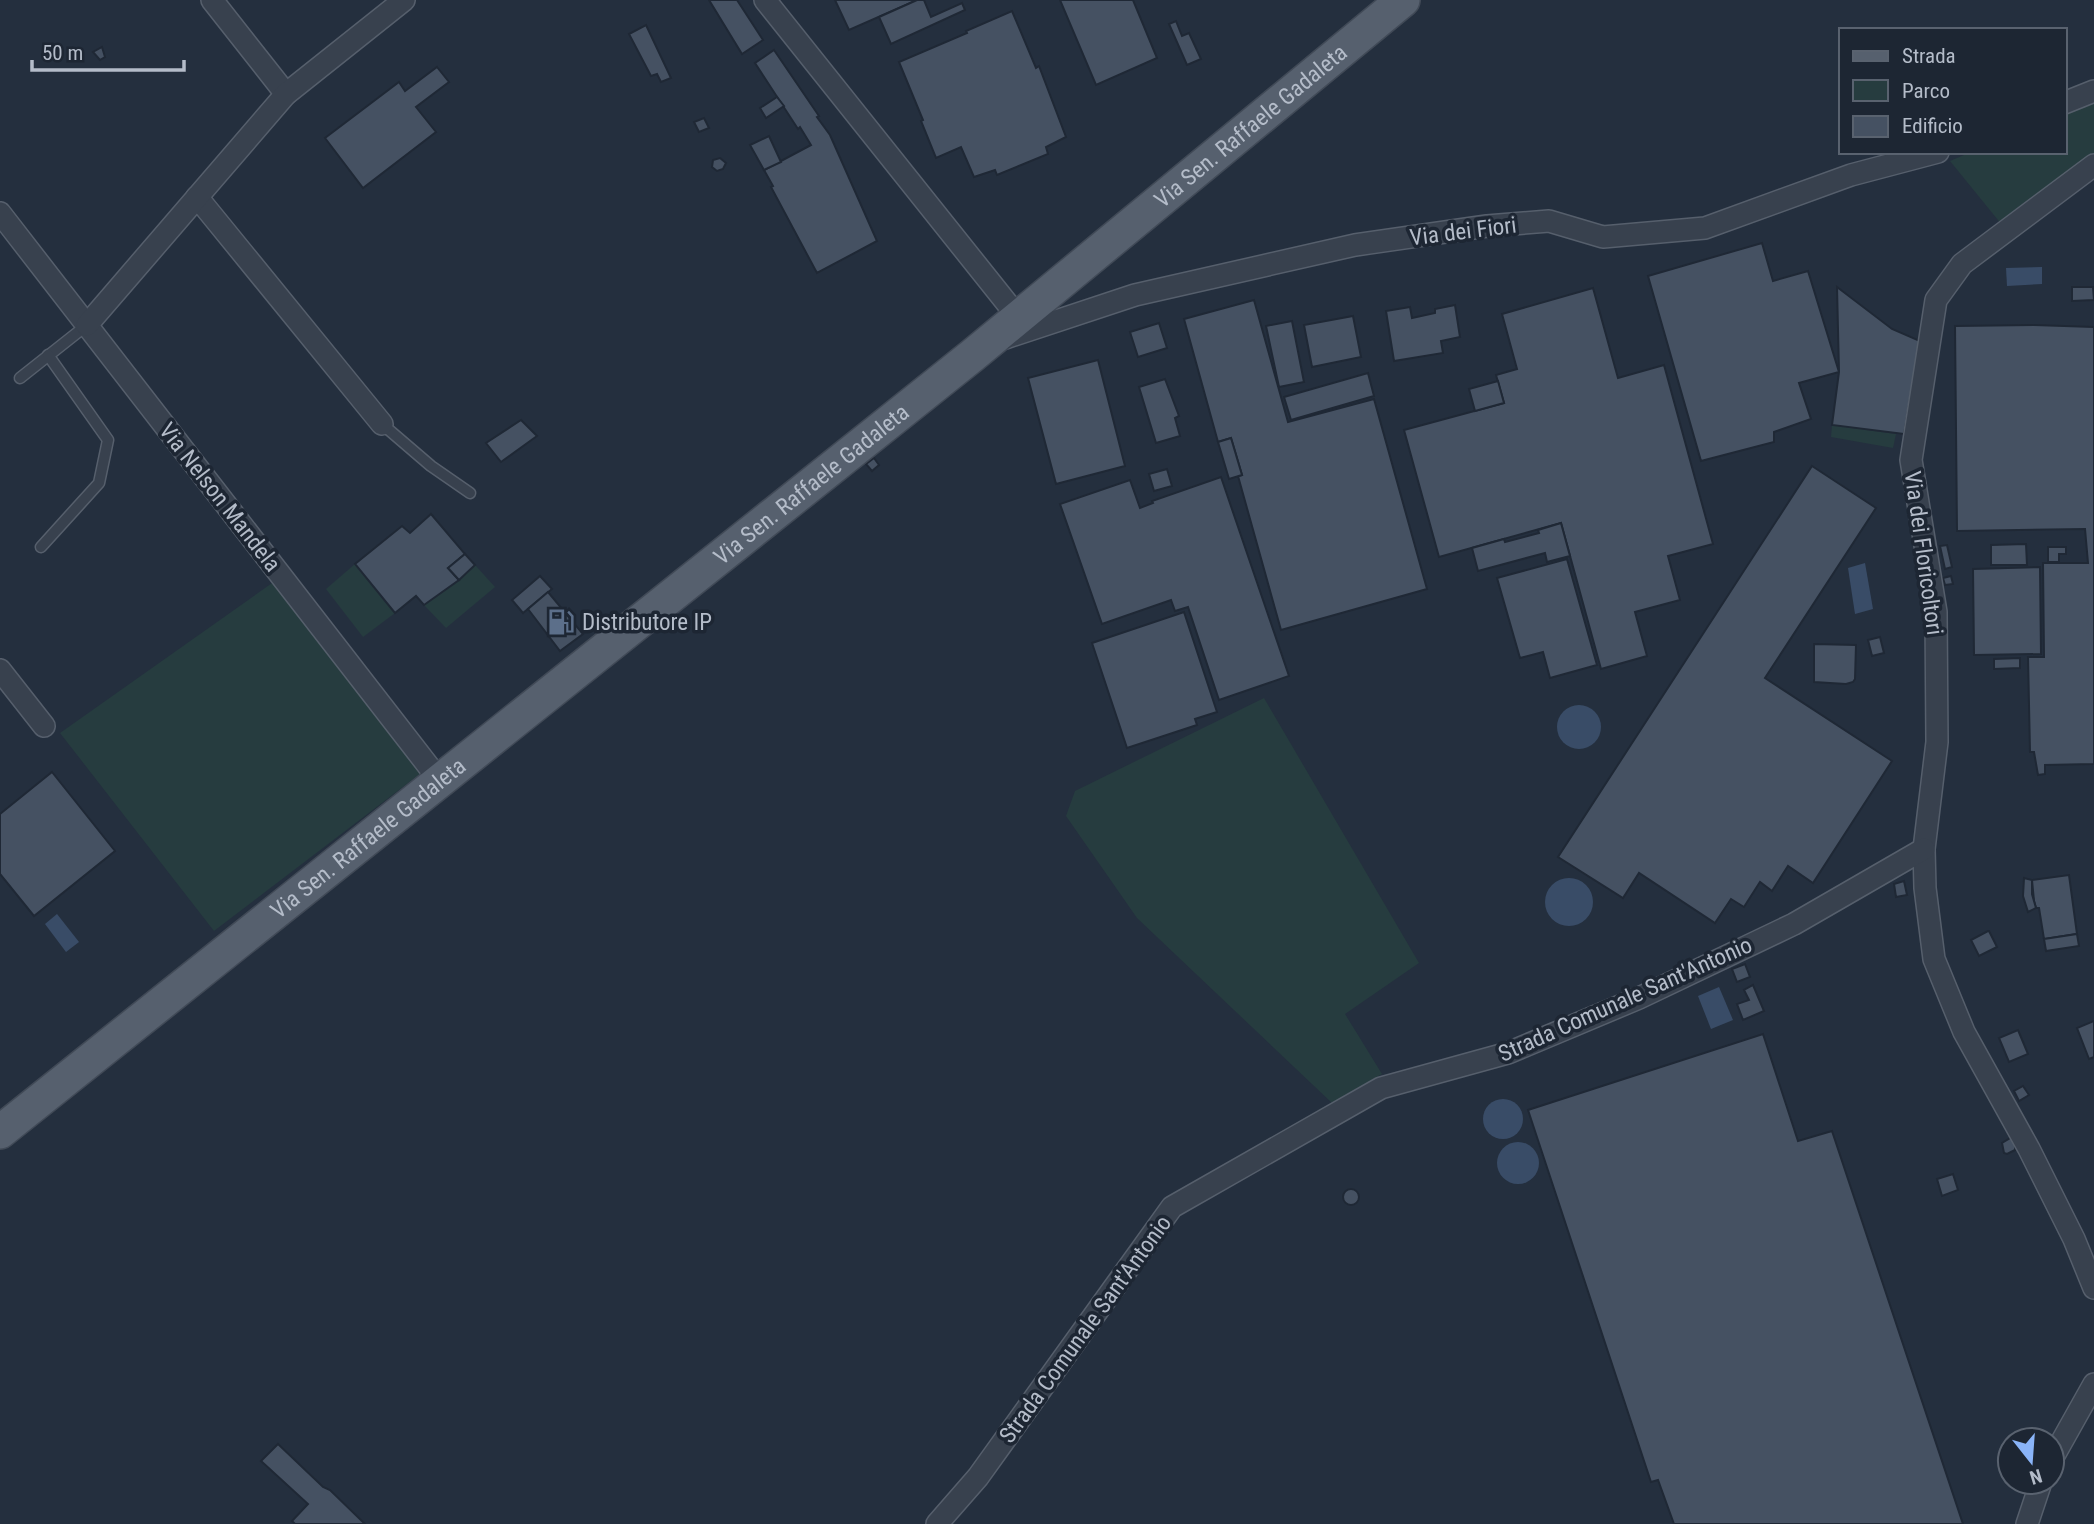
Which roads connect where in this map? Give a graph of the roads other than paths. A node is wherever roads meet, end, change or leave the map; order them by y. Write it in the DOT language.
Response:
graph roads {
  1 [pos="212,0"];
  2 [pos="404,0"];
  3 [pos="765,0"];
  4 [pos="1403,0"];
  5 [pos="2094,91"];
  6 [pos="286,94"];
  7 [pos="2066,102"];
  8 [pos="1930,154"];
  9 [pos="2094,165"];
  10 [pos="197,197"];
  11 [pos="0,213"];
  12 [pos="1018,317"];
  13 [pos="87,325"];
  14 [pos="986,344"];
  15 [pos="48,355"];
  16 [pos="20,378"];
  17 [pos="382,424"];
  18 [pos="470,494"];
  19 [pos="41,547"];
  20 [pos="0,670"];
  21 [pos="44,726"];
  22 [pos="440,781"];
  23 [pos="1924,849"];
  24 [pos="0,1132"];
  25 [pos="2094,1288"];
  26 [pos="2094,1384"];
  27 [pos="2066,1434"];
  28 [pos="2036,1496"];
  29 [pos="937,1524"];
  30 [pos="2027,1524"];
  1 -- 6 [label="street"];
  2 -- 6 [label="street"];
  3 -- 12 [label="street"];
  4 -- 12 [label="main road, Via Sen. Raffaele Gadaleta"];
  5 -- 7 [label="street"];
  6 -- 10 [label="street"];
  8 -- 14 [label="street, Via dei Fiori"];
  9 -- 23 [label="street, Via dei Floricoltori"];
  10 -- 13 [label="street"];
  10 -- 17 [label="street"];
  11 -- 13 [label="street, Via Nelson Mandela"];
  12 -- 14 [label="main road, Via Sen. Raffaele Gadaleta"];
  13 -- 15 [label="lane"];
  13 -- 22 [label="street, Via Nelson Mandela"];
  14 -- 22 [label="main road, Via Sen. Raffaele Gadaleta"];
  15 -- 16 [label="lane"];
  15 -- 19 [label="lane"];
  17 -- 18 [label="lane"];
  20 -- 21 [label="street"];
  22 -- 24 [label="main road, Via Sen. Raffaele Gadaleta"];
  23 -- 25 [label="street"];
  23 -- 29 [label="street, Strada Comunale Sant'Antonio"];
  26 -- 27 [label="street"];
  28 -- 30 [label="street"];
}
